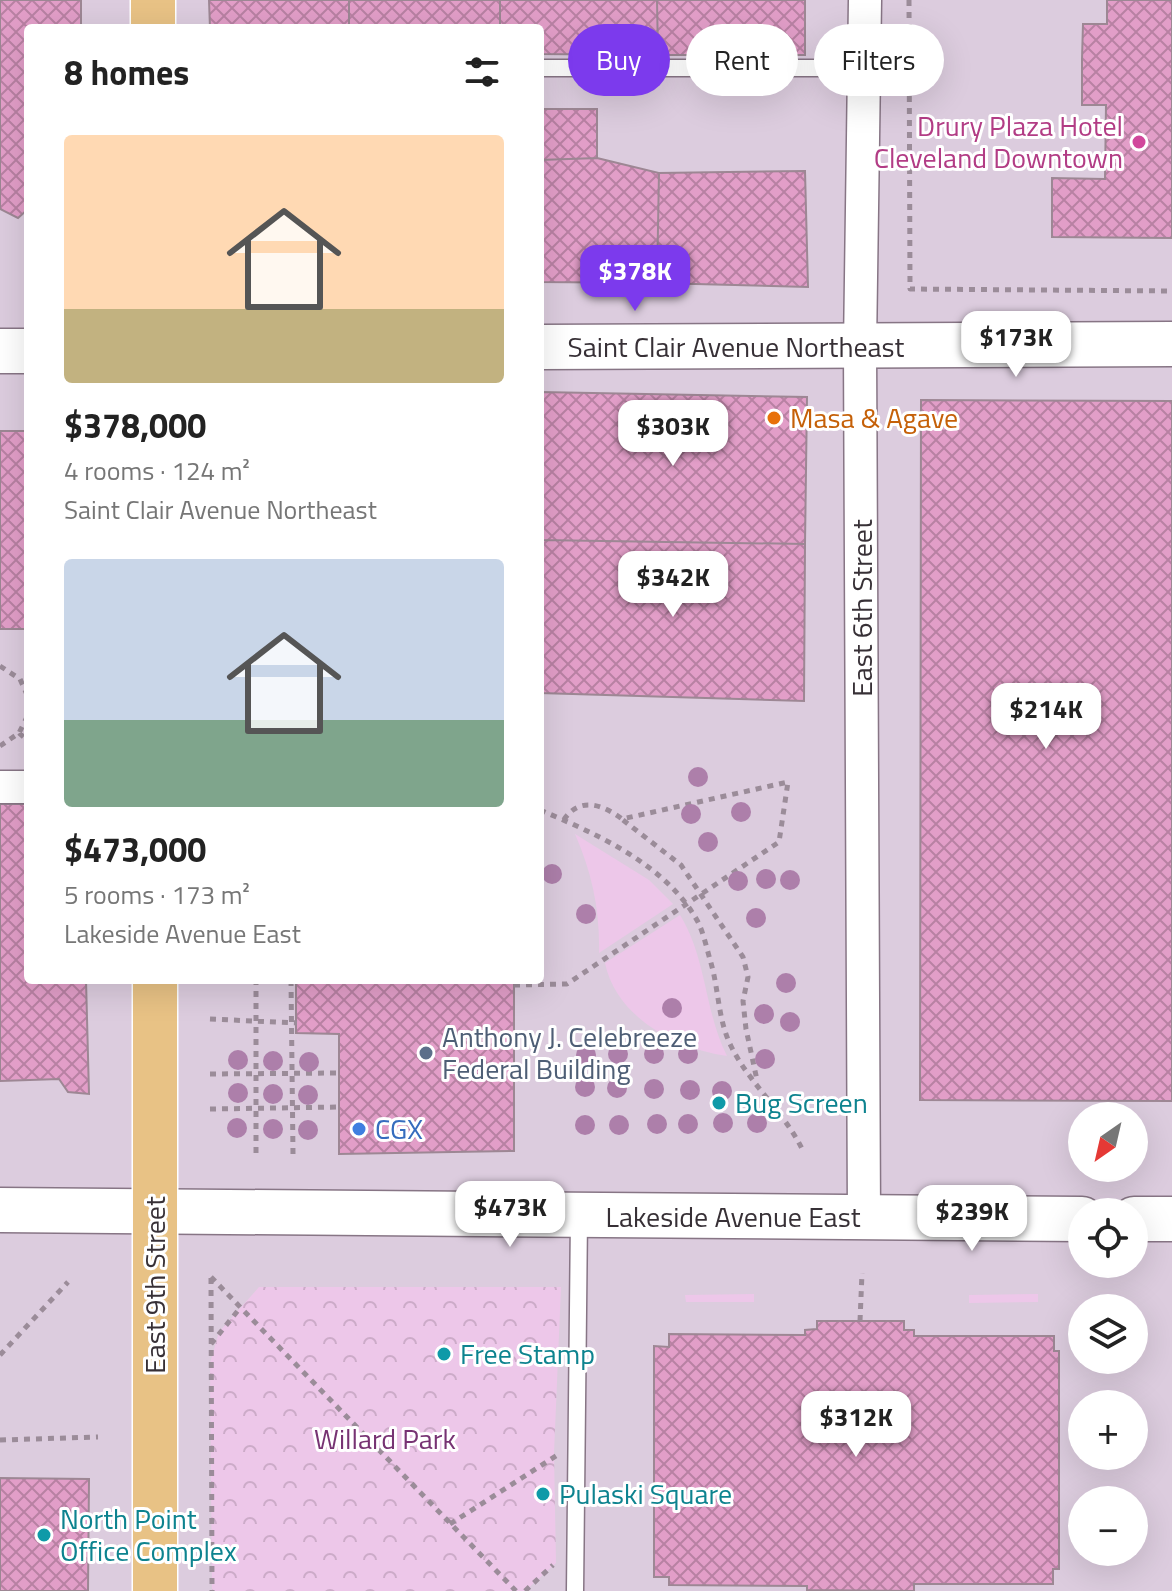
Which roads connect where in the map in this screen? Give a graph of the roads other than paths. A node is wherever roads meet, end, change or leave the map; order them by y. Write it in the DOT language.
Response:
graph roads {
  1 [pos="153,0"];
  2 [pos="865,0"];
  3 [pos="153,24"];
  4 [pos="865,24"];
  5 [pos="544,68"];
  6 [pos="814,68"];
  7 [pos="864,96"];
  8 [pos="1172,344"];
  9 [pos="544,347"];
  10 [pos="860,347"];
  11 [pos="0,351"];
  12 [pos="24,351"];
  13 [pos="0,787"];
  14 [pos="24,787"];
  15 [pos="155,984"];
  16 [pos="0,1210"];
  17 [pos="155,1210"];
  18 [pos="579,1217"];
  19 [pos="864,1217"];
  20 [pos="1068,1219"];
  21 [pos="1148,1219"];
  22 [pos="1172,1219"];
  23 [pos="155,1591"];
  24 [pos="575,1591"];
  1 -- 3 [label="main road"];
  2 -- 4 [label="street, East 6th Street"];
  5 -- 6 [label="lane"];
  7 -- 10 [label="street, East 6th Street"];
  8 -- 10 [label="street, Saint Clair Avenue Northeast"];
  9 -- 10 [label="street, Saint Clair Avenue Northeast"];
  10 -- 19 [label="street, East 6th Street"];
  11 -- 12 [label="street"];
  13 -- 14 [label="street"];
  15 -- 17 [label="main road, East 9th Street"];
  16 -- 17 [label="street, Lakeside Avenue East"];
  17 -- 18 [label="street, Lakeside Avenue East"];
  17 -- 23 [label="main road, East 9th Street"];
  18 -- 19 [label="street, Lakeside Avenue East"];
  18 -- 24 [label="lane"];
  19 -- 20 [label="street, Lakeside Avenue East"];
  21 -- 22 [label="street"];
}
